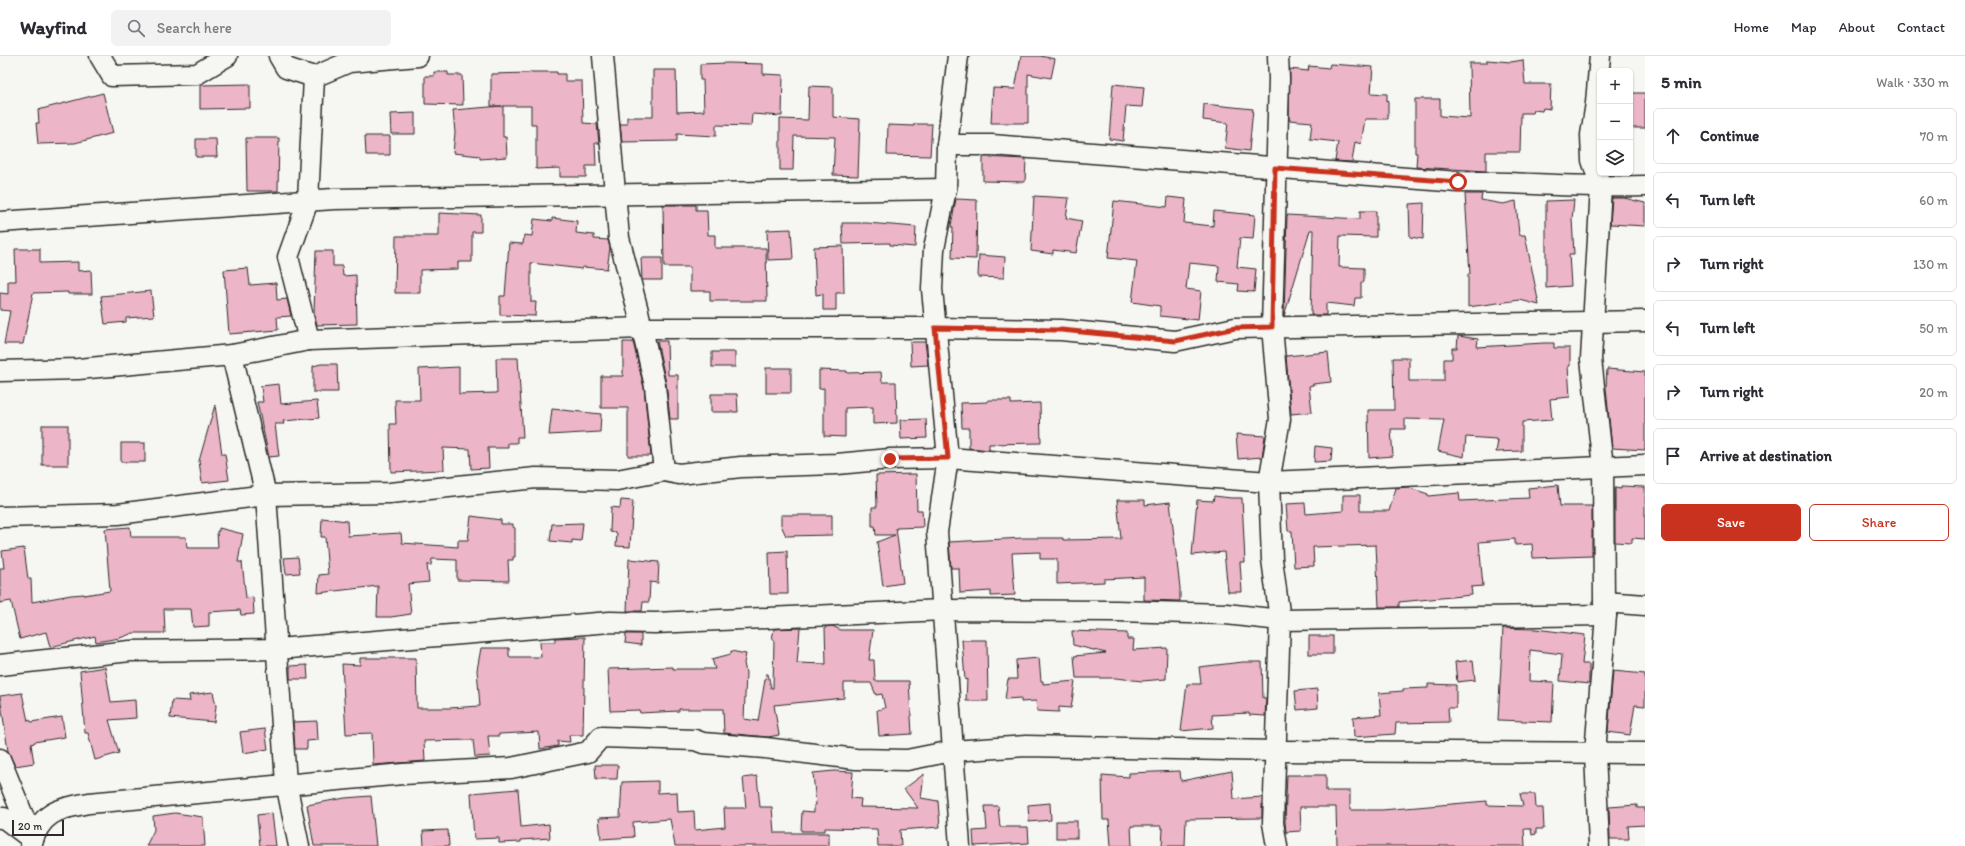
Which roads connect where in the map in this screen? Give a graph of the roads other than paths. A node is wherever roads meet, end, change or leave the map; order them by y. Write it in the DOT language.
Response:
graph roads {
  1 [pos="100,56"];
  2 [pos="227,56"];
  3 [pos="279,56"];
  4 [pos="418,56"];
  5 [pos="603,56"];
  6 [pos="958,56"];
  7 [pos="1278,56"];
  8 [pos="1600,56"];
  9 [pos="314,77"];
  10 [pos="947,145"];
  11 [pos="1275,168"];
  12 [pos="1645,186"];
  13 [pos="1601,187"];
  14 [pos="946,190"];
  15 [pos="615,195"];
  16 [pos="308,201"];
  17 [pos="0,222"];
  18 [pos="1592,321"];
  19 [pos="1645,321"];
  20 [pos="1272,327"];
  21 [pos="642,328"];
  22 [pos="935,328"];
  23 [pos="309,340"];
  24 [pos="232,355"];
  25 [pos="0,371"];
  26 [pos="948,458"];
  27 [pos="1645,465"];
  28 [pos="1603,467"];
  29 [pos="664,471"];
  30 [pos="1269,482"];
  31 [pos="266,495"];
  32 [pos="0,517"];
  33 [pos="1645,605"];
  34 [pos="1605,609"];
  35 [pos="943,610"];
  36 [pos="1280,620"];
  37 [pos="277,649"];
  38 [pos="0,665"];
  39 [pos="952,751"];
  40 [pos="1276,751"];
  41 [pos="1595,753"];
  42 [pos="1645,753"];
  43 [pos="0,759"];
  44 [pos="286,783"];
  45 [pos="0,818"];
  46 [pos="32,843"];
  47 [pos="299,846"];
  48 [pos="960,846"];
  49 [pos="1277,846"];
  50 [pos="1599,846"];
  1 -- 2 [label="street"];
  3 -- 9 [label="street"];
  4 -- 9 [label="street"];
  5 -- 15 [label="street"];
  6 -- 10 [label="street"];
  7 -- 11 [label="street"];
  8 -- 13 [label="street"];
  9 -- 16 [label="street"];
  10 -- 11 [label="street"];
  10 -- 14 [label="street"];
  11 -- 13 [label="street"];
  11 -- 20 [label="street"];
  12 -- 13 [label="street"];
  13 -- 18 [label="street"];
  14 -- 15 [label="street"];
  14 -- 22 [label="street"];
  15 -- 16 [label="street"];
  15 -- 21 [label="street"];
  16 -- 17 [label="street"];
  16 -- 23 [label="street"];
  18 -- 19 [label="street"];
  18 -- 20 [label="street"];
  18 -- 28 [label="street"];
  20 -- 22 [label="street"];
  20 -- 30 [label="street"];
  21 -- 22 [label="street"];
  21 -- 23 [label="street"];
  21 -- 29 [label="street"];
  22 -- 26 [label="street"];
  23 -- 24 [label="street"];
  24 -- 25 [label="street"];
  24 -- 31 [label="street"];
  26 -- 29 [label="street"];
  26 -- 30 [label="street"];
  26 -- 35 [label="street"];
  27 -- 28 [label="street"];
  28 -- 30 [label="street"];
  28 -- 34 [label="street"];
  29 -- 31 [label="street"];
  30 -- 36 [label="street"];
  31 -- 32 [label="street"];
  31 -- 37 [label="street"];
  33 -- 34 [label="street"];
  34 -- 36 [label="street"];
  34 -- 41 [label="street"];
  35 -- 36 [label="street"];
  35 -- 37 [label="street"];
  35 -- 39 [label="street"];
  36 -- 40 [label="street"];
  37 -- 38 [label="street"];
  37 -- 44 [label="street"];
  39 -- 40 [label="street"];
  39 -- 44 [label="street"];
  39 -- 48 [label="street"];
  40 -- 41 [label="street"];
  40 -- 49 [label="street"];
  41 -- 42 [label="street"];
  41 -- 50 [label="street"];
  43 -- 46 [label="street"];
  44 -- 46 [label="street"];
  44 -- 47 [label="street"];
  45 -- 46 [label="street"];
}
